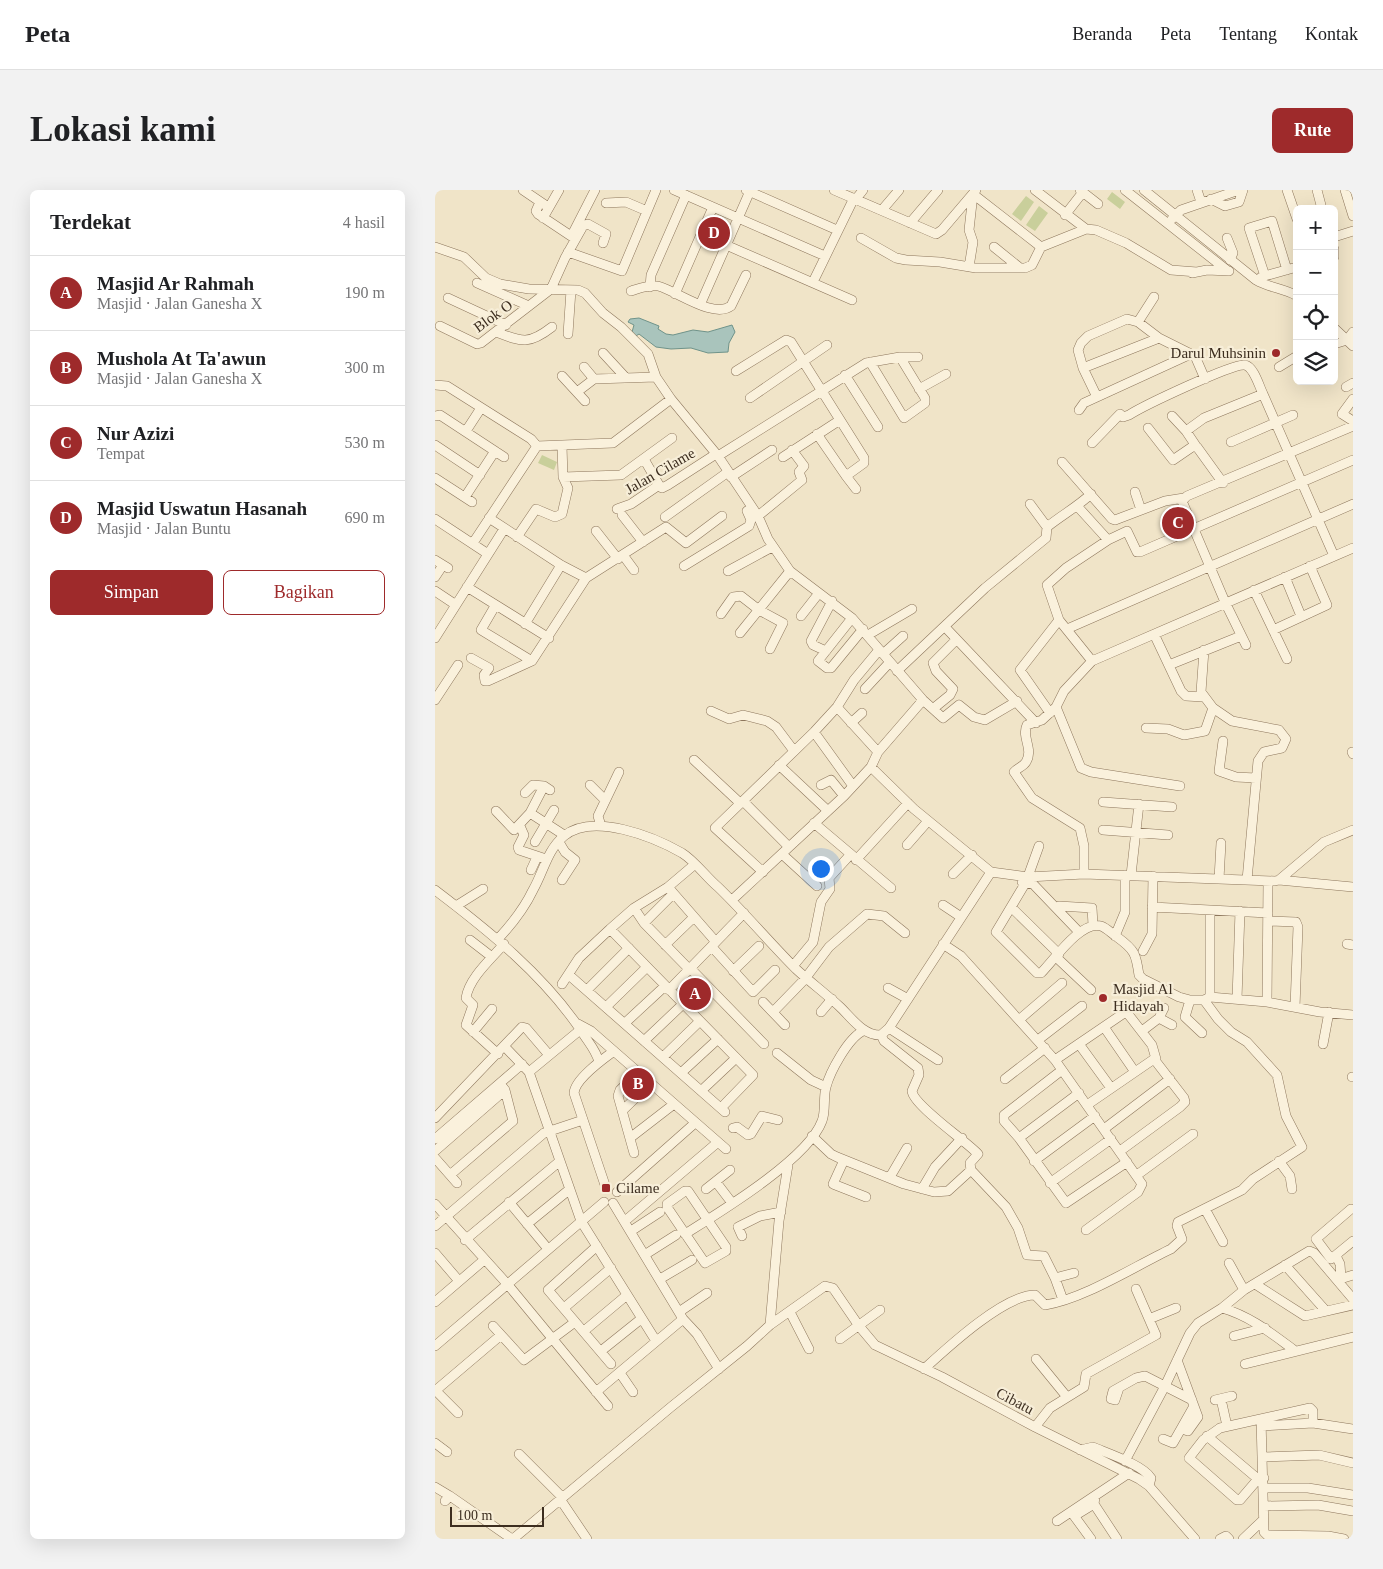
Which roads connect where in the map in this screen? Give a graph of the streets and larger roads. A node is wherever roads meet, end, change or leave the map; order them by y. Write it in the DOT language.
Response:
graph roads {
  1 [pos="523,190"];
  2 [pos="559,190"];
  3 [pos="595,190"];
  4 [pos="656,190"];
  5 [pos="674,190"];
  6 [pos="834,190"];
  7 [pos="863,190"];
  8 [pos="899,190"];
  9 [pos="938,190"];
  10 [pos="1035,190"];
  11 [pos="1125,190"];
  12 [pos="1144,190"];
  13 [pos="1197,190"];
  14 [pos="1241,190"];
  15 [pos="1287,190"];
  16 [pos="1317,190"];
  17 [pos="1345,190"];
  18 [pos="748,191"];
  19 [pos="1082,191"];
  20 [pos="974,192"];
  21 [pos="686,195"];
  22 [pos="855,199"];
  23 [pos="540,202"];
  24 [pos="1201,202"];
  25 [pos="606,203"];
  26 [pos="1098,204"];
  27 [pos="1321,205"];
  28 [pos="713,207"];
  29 [pos="549,208"];
  30 [pos="1293,208"];
  31 [pos="882,210"];
  32 [pos="1352,210"];
  33 [pos="647,211"];
  34 [pos="1065,214"];
  35 [pos="543,218"];
  36 [pos="738,218"];
  37 [pos="1182,221"];
  38 [pos="910,223"];
  39 [pos="1087,229"];
  40 [pos="1175,229"];
  41 [pos="837,230"];
  42 [pos="1353,231"];
  43 [pos="571,236"];
  44 [pos="1338,236"];
  45 [pos="861,238"];
  46 [pos="1227,238"];
  47 [pos="603,243"];
  48 [pos="726,245"];
  49 [pos="435,247"];
  50 [pos="994,248"];
  51 [pos="1041,248"];
  52 [pos="568,252"];
  53 [pos="825,256"];
  54 [pos="1230,260"];
  55 [pos="969,267"];
  56 [pos="1020,268"];
  57 [pos="1293,268"];
  58 [pos="1287,270"];
  59 [pos="1228,271"];
  60 [pos="1197,272"];
  61 [pos="1247,273"];
  62 [pos="745,275"];
  63 [pos="1168,275"];
  64 [pos="1260,278"];
  65 [pos="813,282"];
  66 [pos="477,283"];
  67 [pos="649,287"];
  68 [pos="551,289"];
  69 [pos="571,290"];
  70 [pos="631,291"];
  71 [pos="675,294"];
  72 [pos="1295,295"];
  73 [pos="1153,297"];
  74 [pos="448,298"];
  75 [pos="852,300"];
  76 [pos="700,305"];
  77 [pos="529,306"];
  78 [pos="1138,322"];
  79 [pos="506,325"];
  80 [pos="552,327"];
  81 [pos="440,329"];
  82 [pos="496,332"];
  83 [pos="1338,332"];
  84 [pos="1353,332"];
  85 [pos="568,334"];
  86 [pos="1159,338"];
  87 [pos="1350,343"];
  88 [pos="827,345"];
  89 [pos="603,353"];
  90 [pos="1191,354"];
  91 [pos="900,357"];
  92 [pos="918,357"];
  93 [pos="1293,358"];
  94 [pos="804,362"];
  95 [pos="870,362"];
  96 [pos="1279,366"];
  97 [pos="584,367"];
  98 [pos="1083,368"];
  99 [pos="737,371"];
  100 [pos="946,374"];
  101 [pos="845,375"];
  102 [pos="562,376"];
  103 [pos="656,377"];
  104 [pos="626,378"];
  105 [pos="594,379"];
  106 [pos="1205,379"];
  107 [pos="435,385"];
  108 [pos="822,389"];
  109 [pos="919,389"];
  110 [pos="577,392"];
  111 [pos="1263,394"];
  112 [pos="1097,397"];
  113 [pos="750,398"];
  114 [pos="1353,398"];
  115 [pos="671,399"];
  116 [pos="585,401"];
  117 [pos="481,408"];
  118 [pos="1079,410"];
  119 [pos="1293,415"];
  120 [pos="435,416"];
  121 [pos="1172,416"];
  122 [pos="840,420"];
  123 [pos="1353,421"];
  124 [pos="1276,423"];
  125 [pos="1353,426"];
  126 [pos="878,427"];
  127 [pos="1148,428"];
  128 [pos="465,431"];
  129 [pos="1186,431"];
  130 [pos="817,434"];
  131 [pos="672,438"];
  132 [pos="1231,442"];
  133 [pos="1092,443"];
  134 [pos="435,445"];
  135 [pos="537,446"];
  136 [pos="562,446"];
  137 [pos="1196,446"];
  138 [pos="772,450"];
  139 [pos="793,450"];
  140 [pos="495,451"];
  141 [pos="1288,453"];
  142 [pos="717,455"];
  143 [pos="504,457"];
  144 [pos="783,457"];
  145 [pos="644,459"];
  146 [pos="1353,460"];
  147 [pos="1062,462"];
  148 [pos="480,474"];
  149 [pos="730,474"];
  150 [pos="846,476"];
  151 [pos="563,477"];
  152 [pos="435,478"];
  153 [pos="1302,481"];
  154 [pos="1223,483"];
  155 [pos="659,485"];
  156 [pos="856,489"];
  157 [pos="1135,492"];
  158 [pos="1091,494"];
  159 [pos="1184,498"];
  160 [pos="1030,504"];
  161 [pos="1353,504"];
  162 [pos="1078,506"];
  163 [pos="752,507"];
  164 [pos="1141,510"];
  165 [pos="723,516"];
  166 [pos="759,516"];
  167 [pos="489,518"];
  168 [pos="665,518"];
  169 [pos="435,519"];
  170 [pos="1317,519"];
  171 [pos="1047,527"];
  172 [pos="1193,528"];
  173 [pos="504,529"];
  174 [pos="597,531"];
  175 [pos="517,536"];
  176 [pos="1108,540"];
  177 [pos="643,542"];
  178 [pos="473,543"];
  179 [pos="772,547"];
  180 [pos="1353,548"];
  181 [pos="488,554"];
  182 [pos="1334,556"];
  183 [pos="621,557"];
  184 [pos="442,564"];
  185 [pos="561,565"];
  186 [pos="685,566"];
  187 [pos="1210,566"];
  188 [pos="1310,566"];
  189 [pos="634,570"];
  190 [pos="728,571"];
  191 [pos="791,572"];
  192 [pos="435,577"];
  193 [pos="1285,577"];
  194 [pos="586,578"];
  195 [pos="467,587"];
  196 [pos="1254,590"];
  197 [pos="435,592"];
  198 [pos="819,593"];
  199 [pos="832,601"];
  200 [pos="1225,602"];
  201 [pos="456,605"];
  202 [pos="495,606"];
  203 [pos="913,609"];
  204 [pos="759,610"];
  205 [pos="721,614"];
  206 [pos="801,616"];
  207 [pos="1301,616"];
  208 [pos="852,618"];
  209 [pos="1059,620"];
  210 [pos="525,624"];
  211 [pos="945,627"];
  212 [pos="1067,629"];
  213 [pos="1273,630"];
  214 [pos="866,632"];
  215 [pos="740,634"];
  216 [pos="903,636"];
  217 [pos="1155,636"];
  218 [pos="1241,636"];
  219 [pos="435,638"];
  220 [pos="549,638"];
  221 [pos="954,642"];
  222 [pos="1246,645"];
  223 [pos="770,649"];
  224 [pos="1204,650"];
  225 [pos="826,651"];
  226 [pos="881,652"];
  227 [pos="471,658"];
  228 [pos="1287,659"];
  229 [pos="532,661"];
  230 [pos="1092,661"];
  231 [pos="890,662"];
  232 [pos="458,665"];
  233 [pos="1169,665"];
  234 [pos="897,671"];
  235 [pos="865,689"];
  236 [pos="1203,697"];
  237 [pos="435,700"];
  238 [pos="923,700"];
  239 [pos="1017,701"];
  240 [pos="837,707"];
  241 [pos="934,708"];
  242 [pos="1213,708"];
  243 [pos="1053,710"];
  244 [pos="711,711"];
  245 [pos="863,713"];
  246 [pos="851,723"];
  247 [pos="1036,723"];
  248 [pos="1146,728"];
  249 [pos="814,732"];
  250 [pos="1223,741"];
  251 [pos="794,751"];
  252 [pos="878,752"];
  253 [pos="694,760"];
  254 [pos="779,765"];
  255 [pos="871,767"];
  256 [pos="619,772"];
  257 [pos="1255,778"];
  258 [pos="821,785"];
  259 [pos="590,786"];
  260 [pos="853,786"];
  261 [pos="1179,786"];
  262 [pos="525,793"];
  263 [pos="845,796"];
  264 [pos="605,800"];
  265 [pos="741,802"];
  266 [pos="1103,802"];
  267 [pos="908,803"];
  268 [pos="1139,804"];
  269 [pos="1171,807"];
  270 [pos="554,810"];
  271 [pos="827,810"];
  272 [pos="496,811"];
  273 [pos="529,813"];
  274 [pos="928,821"];
  275 [pos="814,823"];
  276 [pos="546,824"];
  277 [pos="520,826"];
  278 [pos="601,826"];
  279 [pos="1103,830"];
  280 [pos="1353,830"];
  281 [pos="1137,833"];
  282 [pos="1168,835"];
  283 [pos="561,839"];
  284 [pos="535,842"];
  285 [pos="1221,842"];
  286 [pos="907,845"];
  287 [pos="1039,846"];
  288 [pos="789,847"];
  289 [pos="782,854"];
  290 [pos="972,855"];
  291 [pos="541,858"];
  292 [pos="853,858"];
  293 [pos="694,864"];
  294 [pos="531,870"];
  295 [pos="763,872"];
  296 [pos="991,872"];
  297 [pos="953,874"];
  298 [pos="1084,874"];
  299 [pos="1128,875"];
  300 [pos="1153,876"];
  301 [pos="1219,879"];
  302 [pos="561,880"];
  303 [pos="1027,880"];
  304 [pos="1247,880"];
  305 [pos="1279,880"];
  306 [pos="1268,882"];
  307 [pos="817,886"];
  308 [pos="891,888"];
  309 [pos="1353,888"];
  310 [pos="483,889"];
  311 [pos="435,890"];
  312 [pos="670,891"];
  313 [pos="732,900"];
  314 [pos="457,906"];
  315 [pos="943,906"];
  316 [pos="1011,907"];
  317 [pos="1152,907"];
  318 [pos="634,908"];
  319 [pos="1056,908"];
  320 [pos="1211,910"];
  321 [pos="1240,911"];
  322 [pos="744,913"];
  323 [pos="961,917"];
  324 [pos="1269,917"];
  325 [pos="693,918"];
  326 [pos="644,923"];
  327 [pos="1093,926"];
  328 [pos="610,929"];
  329 [pos="957,930"];
  330 [pos="1079,932"];
  331 [pos="905,933"];
  332 [pos="1115,936"];
  333 [pos="471,940"];
  334 [pos="501,942"];
  335 [pos="714,944"];
  336 [pos="665,945"];
  337 [pos="759,946"];
  338 [pos="946,946"];
  339 [pos="629,948"];
  340 [pos="1143,951"];
  341 [pos="1058,956"];
  342 [pos="492,957"];
  343 [pos="793,966"];
  344 [pos="647,967"];
  345 [pos="690,969"];
  346 [pos="775,970"];
  347 [pos="733,971"];
  348 [pos="569,975"];
  349 [pos="806,978"];
  350 [pos="1062,983"];
  351 [pos="562,984"];
  352 [pos="667,988"];
  353 [pos="888,988"];
  354 [pos="587,990"];
  355 [pos="1091,990"];
  356 [pos="832,999"];
  357 [pos="907,999"];
  358 [pos="1207,999"];
  359 [pos="1237,999"];
  360 [pos="1190,1000"];
  361 [pos="763,1002"];
  362 [pos="1267,1002"];
  363 [pos="683,1004"];
  364 [pos="1082,1006"];
  365 [pos="606,1007"];
  366 [pos="1295,1007"];
  367 [pos="1164,1008"];
  368 [pos="492,1009"];
  369 [pos="773,1012"];
  370 [pos="821,1012"];
  371 [pos="1329,1012"];
  372 [pos="1353,1015"];
  373 [pos="1159,1018"];
  374 [pos="1020,1019"];
  375 [pos="700,1021"];
  376 [pos="625,1023"];
  377 [pos="785,1024"];
  378 [pos="1172,1024"];
  379 [pos="579,1027"];
  380 [pos="1104,1027"];
  381 [pos="889,1028"];
  382 [pos="863,1030"];
  383 [pos="1142,1031"];
  384 [pos="473,1032"];
  385 [pos="1202,1033"];
  386 [pos="881,1036"];
  387 [pos="718,1039"];
  388 [pos="1038,1040"];
  389 [pos="644,1041"];
  390 [pos="764,1044"];
  391 [pos="1079,1044"];
  392 [pos="1323,1044"];
  393 [pos="1045,1048"];
  394 [pos="502,1050"];
  395 [pos="614,1051"];
  396 [pos="777,1053"];
  397 [pos="549,1054"];
  398 [pos="663,1057"];
  399 [pos="736,1058"];
  400 [pos="938,1060"];
  401 [pos="1055,1060"];
  402 [pos="1156,1060"];
  403 [pos="599,1062"];
  404 [pos="521,1064"];
  405 [pos="1062,1070"];
  406 [pos="529,1072"];
  407 [pos="639,1072"];
  408 [pos="1135,1072"];
  409 [pos="681,1073"];
  410 [pos="1005,1079"];
  411 [pos="1170,1079"];
  412 [pos="651,1083"];
  413 [pos="503,1087"];
  414 [pos="826,1087"];
  415 [pos="1111,1088"];
  416 [pos="701,1090"];
  417 [pos="1079,1093"];
  418 [pos="674,1104"];
  419 [pos="1087,1105"];
  420 [pos="622,1111"];
  421 [pos="1095,1116"];
  422 [pos="435,1118"];
  423 [pos="583,1120"];
  424 [pos="778,1120"];
  425 [pos="695,1123"];
  426 [pos="733,1128"];
  427 [pos="1104,1129"];
  428 [pos="549,1131"];
  429 [pos="1193,1134"];
  430 [pos="812,1136"];
  431 [pos="630,1138"];
  432 [pos="962,1138"];
  433 [pos="1019,1138"];
  434 [pos="435,1139"];
  435 [pos="1111,1139"];
  436 [pos="718,1142"];
  437 [pos="907,1148"];
  438 [pos="726,1149"];
  439 [pos="435,1151"];
  440 [pos="1120,1151"];
  441 [pos="634,1153"];
  442 [pos="435,1158"];
  443 [pos="844,1160"];
  444 [pos="1034,1160"];
  445 [pos="559,1161"];
  446 [pos="1279,1161"];
  447 [pos="1127,1162"];
  448 [pos="788,1165"];
  449 [pos="730,1170"];
  450 [pos="971,1170"];
  451 [pos="450,1175"];
  452 [pos="1137,1175"];
  453 [pos="890,1177"];
  454 [pos="716,1182"];
  455 [pos="1050,1182"];
  456 [pos="457,1183"];
  457 [pos="606,1188"];
  458 [pos="570,1189"];
  459 [pos="706,1189"];
  460 [pos="922,1189"];
  461 [pos="1292,1189"];
  462 [pos="617,1192"];
  463 [pos="866,1197"];
  464 [pos="509,1202"];
  465 [pos="609,1202"];
  466 [pos="732,1203"];
  467 [pos="435,1204"];
  468 [pos="1205,1209"];
  469 [pos="1351,1210"];
  470 [pos="660,1212"];
  471 [pos="781,1212"];
  472 [pos="446,1217"];
  473 [pos="581,1220"];
  474 [pos="708,1220"];
  475 [pos="625,1221"];
  476 [pos="527,1224"];
  477 [pos="435,1226"];
  478 [pos="1086,1230"];
  479 [pos="631,1231"];
  480 [pos="680,1235"];
  481 [pos="742,1236"];
  482 [pos="465,1240"];
  483 [pos="1353,1241"];
  484 [pos="1223,1242"];
  485 [pos="597,1246"];
  486 [pos="548,1249"];
  487 [pos="646,1254"];
  488 [pos="1335,1256"];
  489 [pos="437,1260"];
  490 [pos="484,1260"];
  491 [pos="692,1260"];
  492 [pos="1229,1263"];
  493 [pos="1285,1265"];
  494 [pos="611,1268"];
  495 [pos="1074,1273"];
  496 [pos="1353,1275"];
  497 [pos="1055,1278"];
  498 [pos="660,1279"];
  499 [pos="1339,1279"];
  500 [pos="459,1281"];
  501 [pos="507,1284"];
  502 [pos="1255,1284"];
  503 [pos="1136,1289"];
  504 [pos="1244,1290"];
  505 [pos="707,1293"];
  506 [pos="627,1295"];
  507 [pos="1353,1299"];
  508 [pos="1063,1300"];
  509 [pos="435,1302"];
  510 [pos="1353,1305"];
  511 [pos="564,1308"];
  512 [pos="1177,1308"];
  513 [pos="1222,1308"];
  514 [pos="880,1310"];
  515 [pos="1325,1311"];
  516 [pos="790,1312"];
  517 [pos="681,1315"];
  518 [pos="641,1319"];
  519 [pos="1149,1319"];
  520 [pos="575,1322"];
  521 [pos="770,1325"];
  522 [pos="493,1326"];
  523 [pos="859,1326"];
  524 [pos="1265,1328"];
  525 [pos="584,1331"];
  526 [pos="501,1335"];
  527 [pos="1234,1336"];
  528 [pos="1353,1337"];
  529 [pos="840,1339"];
  530 [pos="553,1340"];
  531 [pos="656,1341"];
  532 [pos="435,1346"];
  533 [pos="809,1349"];
  534 [pos="1294,1350"];
  535 [pos="601,1351"];
  536 [pos="1035,1359"];
  537 [pos="1177,1360"];
  538 [pos="611,1364"];
  539 [pos="1245,1364"];
  540 [pos="925,1369"];
  541 [pos="717,1371"];
  542 [pos="619,1373"];
  543 [pos="1164,1383"];
  544 [pos="1119,1388"];
  545 [pos="435,1391"];
  546 [pos="596,1392"];
  547 [pos="633,1392"];
  548 [pos="1232,1396"];
  549 [pos="1067,1397"];
  550 [pos="1193,1403"];
  551 [pos="608,1406"];
  552 [pos="458,1412"];
  553 [pos="1262,1423"];
  554 [pos="1313,1423"];
  555 [pos="1227,1426"];
  556 [pos="1035,1427"];
  557 [pos="1353,1429"];
  558 [pos="1207,1436"];
  559 [pos="1163,1440"];
  560 [pos="435,1443"];
  561 [pos="1080,1450"];
  562 [pos="447,1452"];
  563 [pos="519,1454"];
  564 [pos="1263,1457"];
  565 [pos="1123,1460"];
  566 [pos="1353,1463"];
  567 [pos="1129,1474"];
  568 [pos="1261,1479"];
  569 [pos="1149,1486"];
  570 [pos="435,1487"];
  571 [pos="1264,1488"];
  572 [pos="1353,1495"];
  573 [pos="561,1498"];
  574 [pos="1095,1500"];
  575 [pos="1265,1506"];
  576 [pos="1353,1511"];
  577 [pos="1074,1514"];
  578 [pos="1263,1520"];
  579 [pos="1057,1521"];
  580 [pos="513,1539"];
  581 [pos="587,1539"];
  582 [pos="1091,1539"];
  583 [pos="1117,1539"];
  584 [pos="1195,1539"];
  585 [pos="1219,1539"];
  586 [pos="1229,1539"];
  587 [pos="1243,1539"];
  588 [pos="1344,1539"];
  1 -- 23 [label="street"];
  2 -- 29 [label="street"];
  3 -- 43 [label="street"];
  4 -- 33 [label="street"];
  5 -- 21 [label="street"];
  6 -- 22 [label="street"];
  7 -- 22 [label="street"];
  8 -- 31 [label="street"];
  9 -- 38 [label="street"];
  10 -- 34 [label="street"];
  11 -- 40 [label="street"];
  12 -- 37 [label="street"];
  13 -- 24 [label="street"];
  14 -- 24 [label="street"];
  15 -- 30 [label="street"];
  16 -- 27 [label="street"];
  17 -- 32 [label="street"];
  18 -- 36 [label="street"];
  18 -- 41 [label="street"];
  19 -- 26 [label="street"];
  19 -- 34 [label="street"];
  20 -- 38 [label="street"];
  20 -- 51 [label="street"];
  20 -- 55 [label="street"];
  21 -- 28 [label="street"];
  21 -- 67 [label="street"];
  22 -- 31 [label="street"];
  22 -- 41 [label="street"];
  23 -- 29 [label="street"];
  23 -- 35 [label="street"];
  24 -- 37 [label="street"];
  25 -- 33 [label="street"];
  28 -- 36 [label="street"];
  28 -- 71 [label="street"];
  29 -- 35 [label="street"];
  31 -- 38 [label="street"];
  33 -- 52 [label="street"];
  34 -- 39 [label="street"];
  35 -- 43 [label="street"];
  36 -- 48 [label="street"];
  36 -- 53 [label="street"];
  37 -- 40 [label="street"];
  37 -- 40 [label="street"];
  37 -- 54 [label="street"];
  39 -- 51 [label="street"];
  39 -- 60 [label="street"];
  40 -- 59 [label="street"];
  41 -- 53 [label="street"];
  42 -- 44 [label="street"];
  43 -- 52 [label="street"];
  45 -- 55 [label="street"];
  46 -- 54 [label="street"];
  47 -- 52 [label="street"];
  48 -- 65 [label="street"];
  48 -- 76 [label="street"];
  49 -- 68 [label="street"];
  50 -- 56 [label="street"];
  51 -- 56 [label="street"];
  52 -- 68 [label="street"];
  53 -- 65 [label="street"];
  54 -- 61 [label="street"];
  55 -- 56 [label="street"];
  57 -- 58 [label="street"];
  58 -- 64 [label="street"];
  58 -- 64 [label="street"];
  59 -- 60 [label="street"];
  59 -- 61 [label="street"];
  60 -- 63 [label="street"];
  61 -- 64 [label="street"];
  62 -- 76 [label="street"];
  64 -- 72 [label="street"];
  65 -- 75 [label="street"];
  66 -- 77 [label="street"];
  67 -- 70 [label="street"];
  67 -- 71 [label="street"];
  68 -- 69 [label="street"];
  68 -- 77 [label="street, Blok O"];
  69 -- 85 [label="street"];
  69 -- 103 [label="street"];
  71 -- 76 [label="street"];
  73 -- 78 [label="street"];
  74 -- 79 [label="street"];
  77 -- 79 [label="street, Blok O"];
  78 -- 86 [label="street"];
  78 -- 98 [label="street"];
  79 -- 82 [label="street, Blok O"];
  80 -- 82 [label="street"];
  81 -- 82 [label="street, Blok O"];
  83 -- 87 [label="street"];
  84 -- 87 [label="street"];
  86 -- 90 [label="street"];
  86 -- 98 [label="street"];
  88 -- 94 [label="street"];
  89 -- 104 [label="street"];
  90 -- 106 [label="street"];
  90 -- 112 [label="street"];
  91 -- 92 [label="street"];
  91 -- 95 [label="street"];
  91 -- 109 [label="street"];
  93 -- 96 [label="street"];
  94 -- 99 [label="street"];
  94 -- 108 [label="street"];
  94 -- 113 [label="street"];
  95 -- 101 [label="street"];
  95 -- 109 [label="street"];
  97 -- 105 [label="street"];
  98 -- 112 [label="street"];
  100 -- 109 [label="street"];
  101 -- 108 [label="street"];
  101 -- 126 [label="street"];
  102 -- 110 [label="street"];
  103 -- 104 [label="street"];
  103 -- 115 [label="street"];
  104 -- 105 [label="street"];
  105 -- 110 [label="street"];
  106 -- 111 [label="street"];
  106 -- 133 [label="street"];
  107 -- 117 [label="street"];
  108 -- 122 [label="street"];
  108 -- 142 [label="street"];
  110 -- 116 [label="street"];
  111 -- 124 [label="street"];
  111 -- 129 [label="street"];
  112 -- 118 [label="street"];
  114 -- 123 [label="street"];
  115 -- 136 [label="street"];
  115 -- 142 [label="street"];
  117 -- 128 [label="street"];
  117 -- 135 [label="street"];
  119 -- 124 [label="street"];
  120 -- 128 [label="street"];
  121 -- 129 [label="street"];
  122 -- 130 [label="street"];
  122 -- 150 [label="street"];
  124 -- 132 [label="street"];
  124 -- 141 [label="street"];
  125 -- 141 [label="street"];
  127 -- 137 [label="street"];
  128 -- 140 [label="street"];
  129 -- 137 [label="street"];
  130 -- 139 [label="street"];
  130 -- 150 [label="street"];
  131 -- 145 [label="street"];
  134 -- 148 [label="street"];
  135 -- 136 [label="street"];
  135 -- 167 [label="street"];
  136 -- 151 [label="street"];
  137 -- 154 [label="street"];
  138 -- 149 [label="street"];
  139 -- 144 [label="street"];
  139 -- 166 [label="street"];
  140 -- 143 [label="street"];
  140 -- 148 [label="street"];
  141 -- 153 [label="street"];
  141 -- 154 [label="street"];
  142 -- 149 [label="street"];
  142 -- 155 [label="street, Jalan Cilame"];
  145 -- 151 [label="street"];
  145 -- 155 [label="street"];
  146 -- 153 [label="street"];
  147 -- 158 [label="street"];
  148 -- 152 [label="street"];
  149 -- 163 [label="street"];
  149 -- 168 [label="street"];
  150 -- 156 [label="street"];
  151 -- 175 [label="street"];
  153 -- 170 [label="street"];
  153 -- 172 [label="street"];
  154 -- 159 [label="street"];
  155 -- 177 [label="street, Jalan Cilame"];
  157 -- 164 [label="street"];
  158 -- 162 [label="street"];
  158 -- 164 [label="street"];
  159 -- 164 [label="street"];
  159 -- 172 [label="street"];
  160 -- 171 [label="street"];
  161 -- 170 [label="street"];
  162 -- 171 [label="street"];
  162 -- 176 [label="street"];
  163 -- 166 [label="street"];
  163 -- 186 [label="street"];
  165 -- 177 [label="street"];
  166 -- 179 [label="street"];
  167 -- 173 [label="street"];
  167 -- 178 [label="street"];
  169 -- 178 [label="street"];
  170 -- 182 [label="street"];
  170 -- 187 [label="street"];
  171 -- 211 [label="street"];
  172 -- 176 [label="street"];
  172 -- 187 [label="street"];
  173 -- 175 [label="street"];
  173 -- 181 [label="street"];
  174 -- 183 [label="street"];
  175 -- 185 [label="street"];
  176 -- 209 [label="street"];
  177 -- 183 [label="street"];
  178 -- 181 [label="street"];
  179 -- 190 [label="street"];
  179 -- 191 [label="street"];
  180 -- 182 [label="street"];
  181 -- 195 [label="street"];
  182 -- 188 [label="street"];
  183 -- 189 [label="street"];
  183 -- 194 [label="street"];
  184 -- 192 [label="street"];
  185 -- 194 [label="street"];
  185 -- 210 [label="street"];
  187 -- 200 [label="street"];
  187 -- 212 [label="street"];
  188 -- 193 [label="street"];
  188 -- 207 [label="street"];
  191 -- 198 [label="street"];
  191 -- 204 [label="street"];
  193 -- 196 [label="street"];
  193 -- 207 [label="street"];
  194 -- 220 [label="street"];
  195 -- 201 [label="street"];
  195 -- 202 [label="street"];
  196 -- 200 [label="street"];
  196 -- 213 [label="street"];
  197 -- 201 [label="street"];
  198 -- 199 [label="street"];
  198 -- 206 [label="street"];
  199 -- 208 [label="street"];
  199 -- 225 [label="street"];
  200 -- 217 [label="street"];
  200 -- 218 [label="street"];
  201 -- 219 [label="street"];
  202 -- 210 [label="street"];
  202 -- 229 [label="street"];
  203 -- 214 [label="street"];
  204 -- 205 [label="street"];
  204 -- 215 [label="street"];
  204 -- 223 [label="street"];
  207 -- 213 [label="street"];
  208 -- 214 [label="street"];
  208 -- 225 [label="street"];
  209 -- 212 [label="street"];
  209 -- 243 [label="street"];
  210 -- 220 [label="street"];
  211 -- 234 [label="street"];
  211 -- 239 [label="street"];
  212 -- 230 [label="street"];
  213 -- 228 [label="street"];
  214 -- 225 [label="street"];
  214 -- 226 [label="street"];
  216 -- 226 [label="street"];
  217 -- 230 [label="street"];
  217 -- 233 [label="street"];
  218 -- 222 [label="street"];
  218 -- 224 [label="street"];
  220 -- 229 [label="street"];
  221 -- 241 [label="street"];
  224 -- 233 [label="street"];
  224 -- 236 [label="street"];
  226 -- 231 [label="street"];
  226 -- 240 [label="street"];
  227 -- 229 [label="street"];
  230 -- 243 [label="street"];
  231 -- 234 [label="street"];
  231 -- 235 [label="street"];
  232 -- 237 [label="street"];
  233 -- 236 [label="street"];
  234 -- 238 [label="street"];
  236 -- 242 [label="street"];
  238 -- 241 [label="street"];
  238 -- 252 [label="street"];
  239 -- 241 [label="street"];
  239 -- 247 [label="street"];
  240 -- 246 [label="street"];
  240 -- 249 [label="street"];
  242 -- 248 [label="street"];
  242 -- 257 [label="street"];
  243 -- 247 [label="street"];
  243 -- 261 [label="street"];
  244 -- 251 [label="street"];
  245 -- 246 [label="street"];
  246 -- 252 [label="street"];
  247 -- 298 [label="street"];
  249 -- 251 [label="street"];
  249 -- 260 [label="street"];
  250 -- 257 [label="street"];
  251 -- 254 [label="street"];
  252 -- 255 [label="street"];
  253 -- 265 [label="street"];
  254 -- 265 [label="street"];
  254 -- 271 [label="street"];
  255 -- 260 [label="street"];
  255 -- 267 [label="street"];
  256 -- 264 [label="street"];
  257 -- 304 [label="street"];
  258 -- 263 [label="street"];
  259 -- 264 [label="street"];
  260 -- 263 [label="street"];
  262 -- 273 [label="street"];
  263 -- 271 [label="street"];
  264 -- 278 [label="street"];
  265 -- 288 [label="street"];
  265 -- 295 [label="street"];
  266 -- 268 [label="street"];
  267 -- 274 [label="street"];
  267 -- 292 [label="street"];
  268 -- 269 [label="street"];
  268 -- 281 [label="street"];
  270 -- 276 [label="street"];
  271 -- 275 [label="street"];
  272 -- 277 [label="street"];
  273 -- 276 [label="street"];
  273 -- 277 [label="street"];
  274 -- 286 [label="street"];
  274 -- 290 [label="street"];
  275 -- 288 [label="street"];
  275 -- 292 [label="street"];
  276 -- 283 [label="street"];
  276 -- 284 [label="street"];
  277 -- 291 [label="street"];
  278 -- 283 [label="street"];
  278 -- 293 [label="street"];
  279 -- 281 [label="street"];
  280 -- 305 [label="street"];
  281 -- 282 [label="street"];
  281 -- 299 [label="street"];
  283 -- 291 [label="street"];
  283 -- 302 [label="street"];
  285 -- 301 [label="street"];
  287 -- 303 [label="street"];
  288 -- 289 [label="street"];
  289 -- 295 [label="street"];
  289 -- 307 [label="street"];
  290 -- 296 [label="street"];
  290 -- 297 [label="street"];
  291 -- 294 [label="street"];
  291 -- 334 [label="street"];
  292 -- 308 [label="street"];
  292 -- 343 [label="street"];
  293 -- 312 [label="street"];
  293 -- 313 [label="street"];
  295 -- 313 [label="street"];
  296 -- 303 [label="street"];
  296 -- 323 [label="street"];
  298 -- 299 [label="street"];
  298 -- 303 [label="street"];
  299 -- 300 [label="street"];
  299 -- 332 [label="street"];
  300 -- 301 [label="street"];
  300 -- 317 [label="street"];
  301 -- 304 [label="street"];
  303 -- 316 [label="street"];
  303 -- 319 [label="street"];
  303 -- 329 [label="street"];
  304 -- 306 [label="street"];
  305 -- 306 [label="street"];
  305 -- 309 [label="street"];
  306 -- 324 [label="street"];
  310 -- 314 [label="street"];
  311 -- 314 [label="street"];
  312 -- 318 [label="street"];
  312 -- 325 [label="street"];
  312 -- 326 [label="street"];
  313 -- 322 [label="street"];
  314 -- 334 [label="street"];
  315 -- 323 [label="street"];
  316 -- 341 [label="street"];
  316 -- 341 [label="street"];
  317 -- 320 [label="street"];
  317 -- 340 [label="street"];
  318 -- 326 [label="street"];
  318 -- 328 [label="street"];
  319 -- 327 [label="street"];
  319 -- 330 [label="street"];
  320 -- 321 [label="street"];
  320 -- 358 [label="street"];
  321 -- 324 [label="street"];
  321 -- 359 [label="street"];
  322 -- 335 [label="street"];
  322 -- 343 [label="street"];
  323 -- 338 [label="street"];
  324 -- 362 [label="street"];
  324 -- 366 [label="street"];
  325 -- 335 [label="street"];
  325 -- 336 [label="street"];
  326 -- 336 [label="street"];
  327 -- 330 [label="street"];
  327 -- 332 [label="street"];
  328 -- 339 [label="street"];
  328 -- 348 [label="street"];
  330 -- 341 [label="street"];
  331 -- 349 [label="street"];
  332 -- 360 [label="street"];
  333 -- 342 [label="street"];
  334 -- 342 [label="street"];
  334 -- 379 [label="street"];
  335 -- 345 [label="street"];
  335 -- 347 [label="street"];
  336 -- 345 [label="street"];
  337 -- 347 [label="street"];
  338 -- 357 [label="street"];
  338 -- 374 [label="street"];
  339 -- 344 [label="street"];
  339 -- 354 [label="street"];
  341 -- 355 [label="street"];
  342 -- 384 [label="street"];
  343 -- 349 [label="street"];
  344 -- 352 [label="street"];
  344 -- 365 [label="street"];
  345 -- 352 [label="street"];
  345 -- 390 [label="street"];
  346 -- 347 [label="street"];
  348 -- 351 [label="street"];
  348 -- 354 [label="street"];
  349 -- 356 [label="street"];
  349 -- 369 [label="street"];
  350 -- 374 [label="street"];
  352 -- 363 [label="street"];
  352 -- 376 [label="street"];
  353 -- 357 [label="street"];
  354 -- 365 [label="street"];
  356 -- 370 [label="street"];
  356 -- 382 [label="street"];
  357 -- 381 [label="street"];
  358 -- 359 [label="street"];
  358 -- 360 [label="street"];
  358 -- 446 [label="street"];
  359 -- 362 [label="street"];
  360 -- 385 [label="street"];
  361 -- 369 [label="street"];
  362 -- 366 [label="street"];
  363 -- 375 [label="street"];
  363 -- 389 [label="street"];
  364 -- 388 [label="street"];
  365 -- 376 [label="street"];
  366 -- 371 [label="street"];
  367 -- 373 [label="street"];
  368 -- 384 [label="street"];
  369 -- 377 [label="street"];
  371 -- 372 [label="street"];
  371 -- 392 [label="street"];
  373 -- 378 [label="street"];
  373 -- 383 [label="street"];
  374 -- 388 [label="street"];
  375 -- 387 [label="street"];
  375 -- 398 [label="street"];
  376 -- 389 [label="street"];
  379 -- 395 [label="street"];
  379 -- 397 [label="street"];
  379 -- 403 [label="street"];
  380 -- 383 [label="street"];
  380 -- 391 [label="street"];
  380 -- 408 [label="street"];
  381 -- 386 [label="street"];
  381 -- 400 [label="street"];
  382 -- 386 [label="street"];
  382 -- 414 [label="street"];
  383 -- 402 [label="street"];
  384 -- 394 [label="street"];
  386 -- 432 [label="street"];
  387 -- 399 [label="street"];
  387 -- 409 [label="street"];
  388 -- 393 [label="street"];
  389 -- 398 [label="street"];
  391 -- 401 [label="street"];
  391 -- 415 [label="street"];
  393 -- 401 [label="street"];
  393 -- 410 [label="street"];
  394 -- 397 [label="street"];
  394 -- 404 [label="street"];
  394 -- 422 [label="street"];
  395 -- 403 [label="street"];
  395 -- 407 [label="street"];
  396 -- 414 [label="street"];
  397 -- 406 [label="street"];
  398 -- 409 [label="street"];
  399 -- 416 [label="street"];
  399 -- 416 [label="street"];
  401 -- 405 [label="street"];
  402 -- 408 [label="street"];
  402 -- 411 [label="street"];
  403 -- 423 [label="street"];
  404 -- 406 [label="street"];
  404 -- 413 [label="street"];
  405 -- 417 [label="street"];
  405 -- 433 [label="street"];
  406 -- 428 [label="street"];
  407 -- 412 [label="street"];
  407 -- 420 [label="street"];
  408 -- 415 [label="street"];
  409 -- 416 [label="street"];
  411 -- 427 [label="street"];
  411 -- 440 [label="street"];
  412 -- 418 [label="street"];
  412 -- 420 [label="street"];
  413 -- 434 [label="street"];
  413 -- 439 [label="street"];
  413 -- 451 [label="street"];
  414 -- 430 [label="street"];
  415 -- 419 [label="street"];
  417 -- 419 [label="street"];
  417 -- 433 [label="street"];
  418 -- 425 [label="street"];
  418 -- 431 [label="street"];
  419 -- 421 [label="street"];
  420 -- 431 [label="street"];
  421 -- 427 [label="street"];
  421 -- 444 [label="street"];
  423 -- 428 [label="street"];
  423 -- 457 [label="street"];
  424 -- 426 [label="street"];
  425 -- 436 [label="street"];
  425 -- 462 [label="street"];
  427 -- 435 [label="street"];
  428 -- 445 [label="street"];
  428 -- 472 [label="street"];
  429 -- 452 [label="street"];
  430 -- 443 [label="street"];
  430 -- 448 [label="street"];
  431 -- 441 [label="street"];
  432 -- 450 [label="street"];
  432 -- 460 [label="street"];
  433 -- 444 [label="street"];
  435 -- 440 [label="street"];
  435 -- 455 [label="street"];
  436 -- 438 [label="street"];
  436 -- 475 [label="street"];
  437 -- 453 [label="street"];
  440 -- 447 [label="street"];
  442 -- 451 [label="street"];
  443 -- 453 [label="street"];
  443 -- 463 [label="street"];
  444 -- 455 [label="street"];
  445 -- 458 [label="street"];
  445 -- 464 [label="street"];
  446 -- 461 [label="street"];
  446 -- 468 [label="street"];
  447 -- 452 [label="street"];
  447 -- 455 [label="street"];
  448 -- 466 [label="street"];
  448 -- 471 [label="street"];
  449 -- 454 [label="street"];
  450 -- 460 [label="street"];
  450 -- 497 [label="street"];
  451 -- 456 [label="street"];
  452 -- 478 [label="street"];
  453 -- 460 [label="street"];
  454 -- 459 [label="street"];
  454 -- 466 [label="street"];
  457 -- 462 [label="street"];
  457 -- 465 [label="street"];
  458 -- 473 [label="street"];
  458 -- 476 [label="street"];
  462 -- 465 [label="street"];
  464 -- 476 [label="street"];
  464 -- 482 [label="street"];
  465 -- 473 [label="street"];
  465 -- 475 [label="street"];
  466 -- 474 [label="street"];
  467 -- 472 [label="street"];
  468 -- 484 [label="street"];
  468 -- 508 [label="street"];
  469 -- 488 [label="street"];
  470 -- 479 [label="street"];
  471 -- 481 [label="street"];
  471 -- 521 [label="street"];
  472 -- 477 [label="street"];
  472 -- 482 [label="street"];
  473 -- 485 [label="street"];
  473 -- 486 [label="street"];
  474 -- 480 [label="street"];
  474 -- 480 [label="street"];
  474 -- 480 [label="street"];
  475 -- 479 [label="street"];
  476 -- 486 [label="street"];
  479 -- 487 [label="street"];
  480 -- 487 [label="street"];
  482 -- 490 [label="street"];
  483 -- 488 [label="street"];
  485 -- 494 [label="street"];
  485 -- 511 [label="street"];
  486 -- 501 [label="street"];
  487 -- 498 [label="street"];
  488 -- 499 [label="street"];
  489 -- 500 [label="street"];
  490 -- 500 [label="street"];
  490 -- 501 [label="street"];
  491 -- 498 [label="street"];
  492 -- 504 [label="street"];
  493 -- 499 [label="street"];
  493 -- 502 [label="street"];
  493 -- 515 [label="street"];
  494 -- 506 [label="street"];
  494 -- 511 [label="street"];
  495 -- 497 [label="street"];
  496 -- 499 [label="street"];
  497 -- 508 [label="street"];
  498 -- 517 [label="street"];
  499 -- 507 [label="street"];
  500 -- 509 [label="street"];
  501 -- 530 [label="street"];
  501 -- 532 [label="street"];
  502 -- 504 [label="street"];
  502 -- 515 [label="street"];
  503 -- 519 [label="street"];
  504 -- 513 [label="street"];
  505 -- 517 [label="street"];
  506 -- 518 [label="street"];
  506 -- 525 [label="street"];
  508 -- 540 [label="street"];
  510 -- 515 [label="street"];
  511 -- 520 [label="street"];
  512 -- 519 [label="street"];
  513 -- 524 [label="street"];
  513 -- 537 [label="street"];
  514 -- 523 [label="street"];
  516 -- 521 [label="street"];
  516 -- 523 [label="street, Cibatu"];
  516 -- 533 [label="street"];
  517 -- 531 [label="street"];
  517 -- 541 [label="street"];
  518 -- 531 [label="street"];
  518 -- 535 [label="street"];
  519 -- 549 [label="street"];
  520 -- 525 [label="street"];
  520 -- 530 [label="street"];
  521 -- 541 [label="street"];
  522 -- 526 [label="street"];
  523 -- 529 [label="street"];
  523 -- 540 [label="street, Cibatu"];
  524 -- 527 [label="street"];
  524 -- 534 [label="street"];
  525 -- 535 [label="street"];
  526 -- 530 [label="street"];
  526 -- 545 [label="street"];
  528 -- 534 [label="street"];
  530 -- 546 [label="street"];
  531 -- 542 [label="street"];
  534 -- 539 [label="street"];
  535 -- 538 [label="street"];
  536 -- 549 [label="street"];
  537 -- 543 [label="street"];
  537 -- 550 [label="street"];
  540 -- 556 [label="street, Cibatu"];
  541 -- 573 [label="street"];
  542 -- 546 [label="street"];
  542 -- 547 [label="street"];
  543 -- 544 [label="street"];
  543 -- 550 [label="street"];
  543 -- 565 [label="street"];
  545 -- 552 [label="street"];
  546 -- 551 [label="street"];
  548 -- 555 [label="street"];
  549 -- 556 [label="street"];
  550 -- 559 [label="street"];
  553 -- 554 [label="street"];
  553 -- 554 [label="street"];
  553 -- 555 [label="street"];
  553 -- 564 [label="street"];
  554 -- 557 [label="street"];
  555 -- 558 [label="street"];
  556 -- 561 [label="street, Cibatu"];
  558 -- 568 [label="street"];
  558 -- 568 [label="street"];
  560 -- 562 [label="street"];
  561 -- 565 [label="street"];
  561 -- 567 [label="street, Cibatu"];
  563 -- 573 [label="street"];
  564 -- 566 [label="street"];
  564 -- 568 [label="street"];
  565 -- 569 [label="street"];
  567 -- 569 [label="street, Cibatu"];
  567 -- 574 [label="street"];
  568 -- 571 [label="street"];
  569 -- 584 [label="street, Cibatu"];
  570 -- 580 [label="street"];
  571 -- 572 [label="street"];
  571 -- 575 [label="street"];
  573 -- 580 [label="street"];
  573 -- 581 [label="street"];
  574 -- 577 [label="street"];
  574 -- 583 [label="street"];
  575 -- 576 [label="street"];
  575 -- 578 [label="street"];
  577 -- 579 [label="street"];
  577 -- 582 [label="street"];
  578 -- 587 [label="street"];
  578 -- 588 [label="street"];
  585 -- 586 [label="street"];
}
